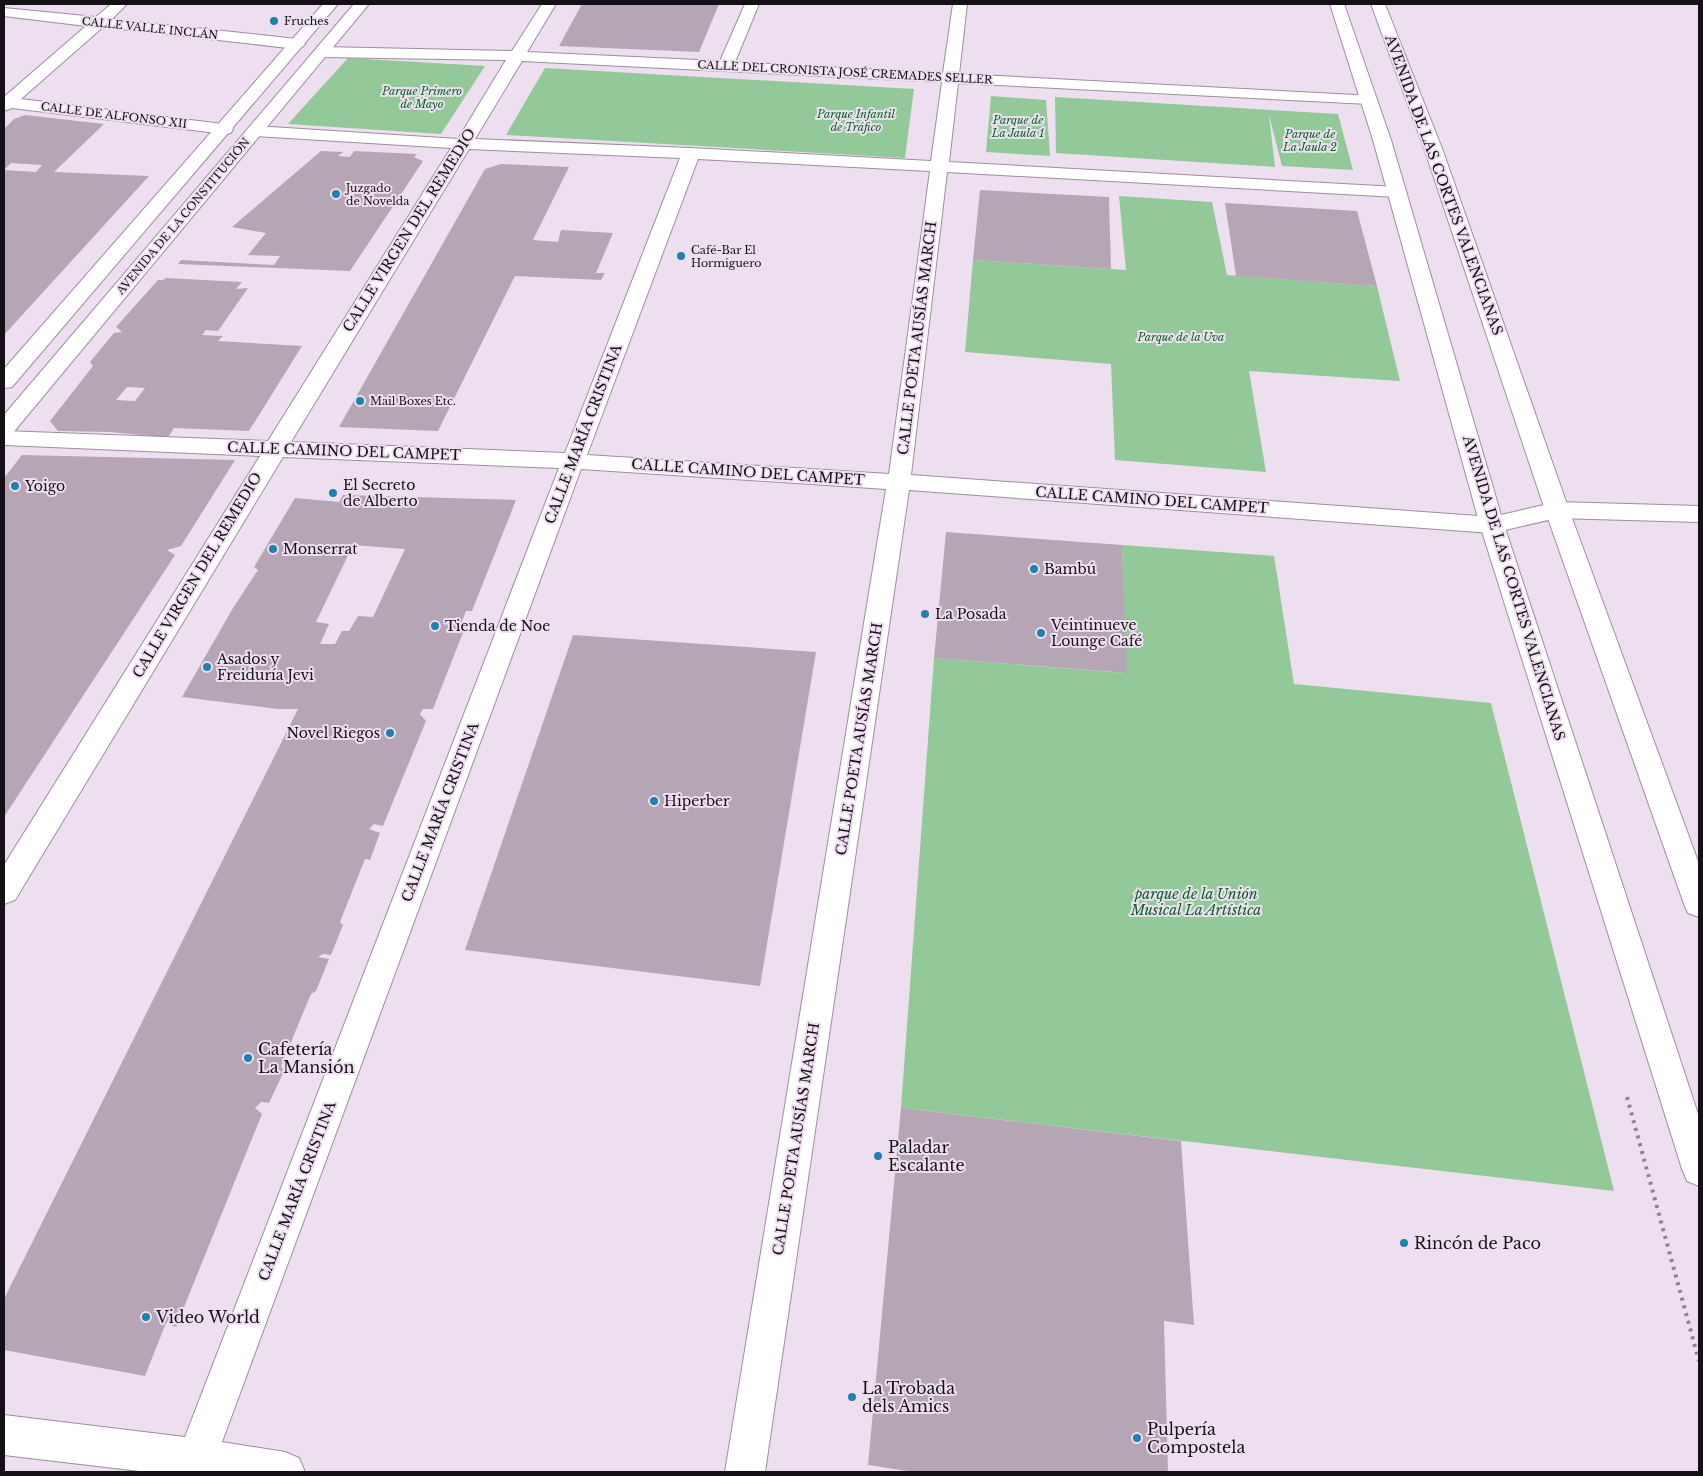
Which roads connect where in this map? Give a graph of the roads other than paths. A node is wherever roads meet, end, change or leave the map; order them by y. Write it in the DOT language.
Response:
graph roads {
  1 [pos="120,4"];
  2 [pos="331,4"];
  3 [pos="362,4"];
  4 [pos="549,4"];
  5 [pos="752,4"];
  6 [pos="960,4"];
  7 [pos="1337,4"];
  8 [pos="1378,4"];
  9 [pos="4,12"];
  10 [pos="99,23"];
  11 [pos="297,44"];
  12 [pos="322,52"];
  13 [pos="517,56"];
  14 [pos="726,66"];
  15 [pos="951,78"];
  16 [pos="1369,100"];
  17 [pos="5,104"];
  18 [pos="225,129"];
  19 [pos="255,131"];
  20 [pos="462,144"];
  21 [pos="691,154"];
  22 [pos="939,168"];
  23 [pos="1397,192"];
  24 [pos="4,382"];
  25 [pos="4,429"];
  26 [pos="4,438"];
  27 [pos="274,448"];
  28 [pos="573,461"];
  29 [pos="899,482"];
  30 [pos="1558,510"];
  31 [pos="1699,514"];
  32 [pos="1492,525"];
  33 [pos="4,891"];
  34 [pos="1699,904"];
  35 [pos="1699,1169"];
  36 [pos="4,1435"];
  37 [pos="194,1465"];
  38 [pos="285,1472"];
  39 [pos="744,1472"];
  1 -- 10 [label="street"];
  2 -- 11 [label="street, AVENIDA DE LA CONSTITUCIÓN"];
  3 -- 12 [label="street, AVENIDA DE LA CONSTITUCIÓN"];
  4 -- 13 [label="street, CALLE VIRGEN DEL REMEDIO"];
  5 -- 14 [label="street"];
  6 -- 15 [label="street, CALLE POETA AUSÍAS MARCH"];
  7 -- 16 [label="street, AVENIDA DE LAS CORTES VALENCIANAS"];
  8 -- 30 [label="street, AVENIDA DE LAS CORTES VALENCIANAS"];
  9 -- 10 [label="street, CALLE VALLE INCLÁN"];
  10 -- 11 [label="street, CALLE VALLE INCLÁN"];
  10 -- 17 [label="street"];
  11 -- 18 [label="street, AVENIDA DE LA CONSTITUCIÓN"];
  12 -- 13 [label="street, CALLE DEL CRONISTA JOSÉ CREMADES SELLER"];
  12 -- 19 [label="street, AVENIDA DE LA CONSTITUCIÓN"];
  13 -- 14 [label="street, CALLE DEL CRONISTA JOSÉ CREMADES SELLER"];
  13 -- 20 [label="street, CALLE VIRGEN DEL REMEDIO"];
  14 -- 15 [label="street, CALLE DEL CRONISTA JOSÉ CREMADES SELLER"];
  15 -- 16 [label="street, CALLE DEL CRONISTA JOSÉ CREMADES SELLER"];
  15 -- 22 [label="street, CALLE POETA AUSÍAS MARCH"];
  16 -- 23 [label="street, AVENIDA DE LAS CORTES VALENCIANAS"];
  17 -- 18 [label="street, CALLE DE ALFONSO XII"];
  18 -- 24 [label="street, AVENIDA DE LA CONSTITUCIÓN"];
  19 -- 20 [label="street"];
  19 -- 25 [label="street, AVENIDA DE LA CONSTITUCIÓN"];
  20 -- 21 [label="street"];
  20 -- 27 [label="street, CALLE VIRGEN DEL REMEDIO"];
  21 -- 22 [label="street"];
  21 -- 28 [label="street, CALLE MARÍA CRISTINA"];
  22 -- 23 [label="street"];
  22 -- 29 [label="street, CALLE POETA AUSÍAS MARCH"];
  23 -- 32 [label="street, AVENIDA DE LAS CORTES VALENCIANAS"];
  26 -- 27 [label="street, CALLE CAMINO DEL CAMPET"];
  27 -- 28 [label="street, CALLE CAMINO DEL CAMPET"];
  27 -- 33 [label="street, CALLE VIRGEN DEL REMEDIO"];
  28 -- 29 [label="street, CALLE CAMINO DEL CAMPET"];
  28 -- 37 [label="street, CALLE MARÍA CRISTINA"];
  29 -- 32 [label="street, CALLE CAMINO DEL CAMPET"];
  29 -- 39 [label="street, CALLE POETA AUSÍAS MARCH"];
  30 -- 31 [label="street, CALLE CAMINO DEL CAMPET"];
  30 -- 32 [label="street, CALLE CAMINO DEL CAMPET"];
  30 -- 34 [label="street, AVENIDA DE LAS CORTES VALENCIANAS"];
  32 -- 35 [label="street, AVENIDA DE LAS CORTES VALENCIANAS"];
  36 -- 37 [label="street"];
  37 -- 38 [label="street"];
}
